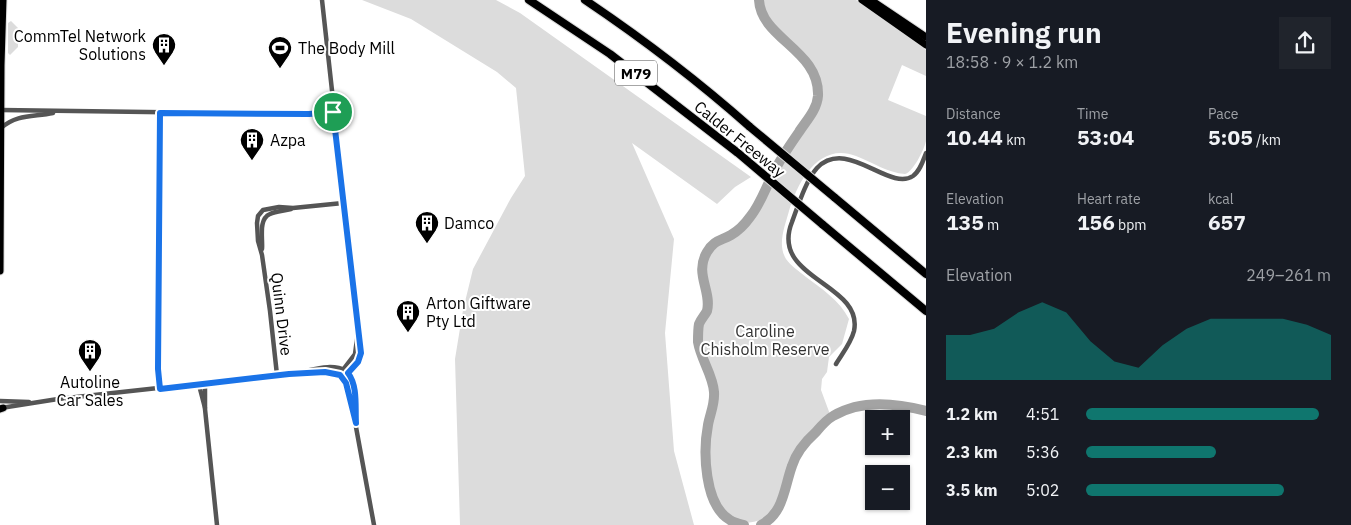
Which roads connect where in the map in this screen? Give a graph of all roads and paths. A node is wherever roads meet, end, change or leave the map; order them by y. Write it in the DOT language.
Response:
graph roads {
  1 [pos="4,0"];
  2 [pos="322,0"];
  3 [pos="528,0"];
  4 [pos="585,0"];
  5 [pos="868,1"];
  6 [pos="926,37"];
  7 [pos="926,45"];
  8 [pos="1,110"];
  9 [pos="56,112"];
  10 [pos="333,112"];
  11 [pos="160,113"];
  12 [pos="1,128"];
  13 [pos="926,153"];
  14 [pos="343,203"];
  15 [pos="0,271"];
  16 [pos="926,274"];
  17 [pos="926,311"];
  18 [pos="836,364"];
  19 [pos="346,371"];
  20 [pos="289,374"];
  21 [pos="277,375"];
  22 [pos="341,376"];
  23 [pos="199,384"];
  24 [pos="205,384"];
  25 [pos="160,389"];
  26 [pos="1,406"];
  27 [pos="205,409"];
  28 [pos="356,423"];
  29 [pos="217,525"];
  30 [pos="374,525"];
  1 -- 8 [label="main road"];
  2 -- 10 [label="street"];
  3 -- 17 [label="highway, Calder Freeway / M79, bridge"];
  4 -- 16 [label="highway, Calder Freeway / M79, bridge"];
  5 -- 6 [label="main road"];
  5 -- 7 [label="main road"];
  8 -- 9 [label="street"];
  8 -- 12 [label="main road"];
  9 -- 11 [label="street"];
  9 -- 12 [label="street"];
  10 -- 11 [label="street"];
  10 -- 14 [label="street"];
  11 -- 25 [label="street"];
  12 -- 15 [label="main road"];
  13 -- 18 [label="street"];
  14 -- 19 [label="street"];
  14 -- 21 [label="street, Quinn Drive"];
  19 -- 20 [label="street"];
  19 -- 22 [label="street"];
  19 -- 28 [label="street"];
  20 -- 21 [label="street"];
  20 -- 22 [label="street"];
  21 -- 24 [label="street"];
  22 -- 28 [label="street"];
  23 -- 24 [label="street"];
  23 -- 25 [label="street"];
  23 -- 27 [label="street"];
  24 -- 27 [label="street"];
  25 -- 26 [label="street"];
  27 -- 29 [label="street"];
  28 -- 30 [label="street"];
}
